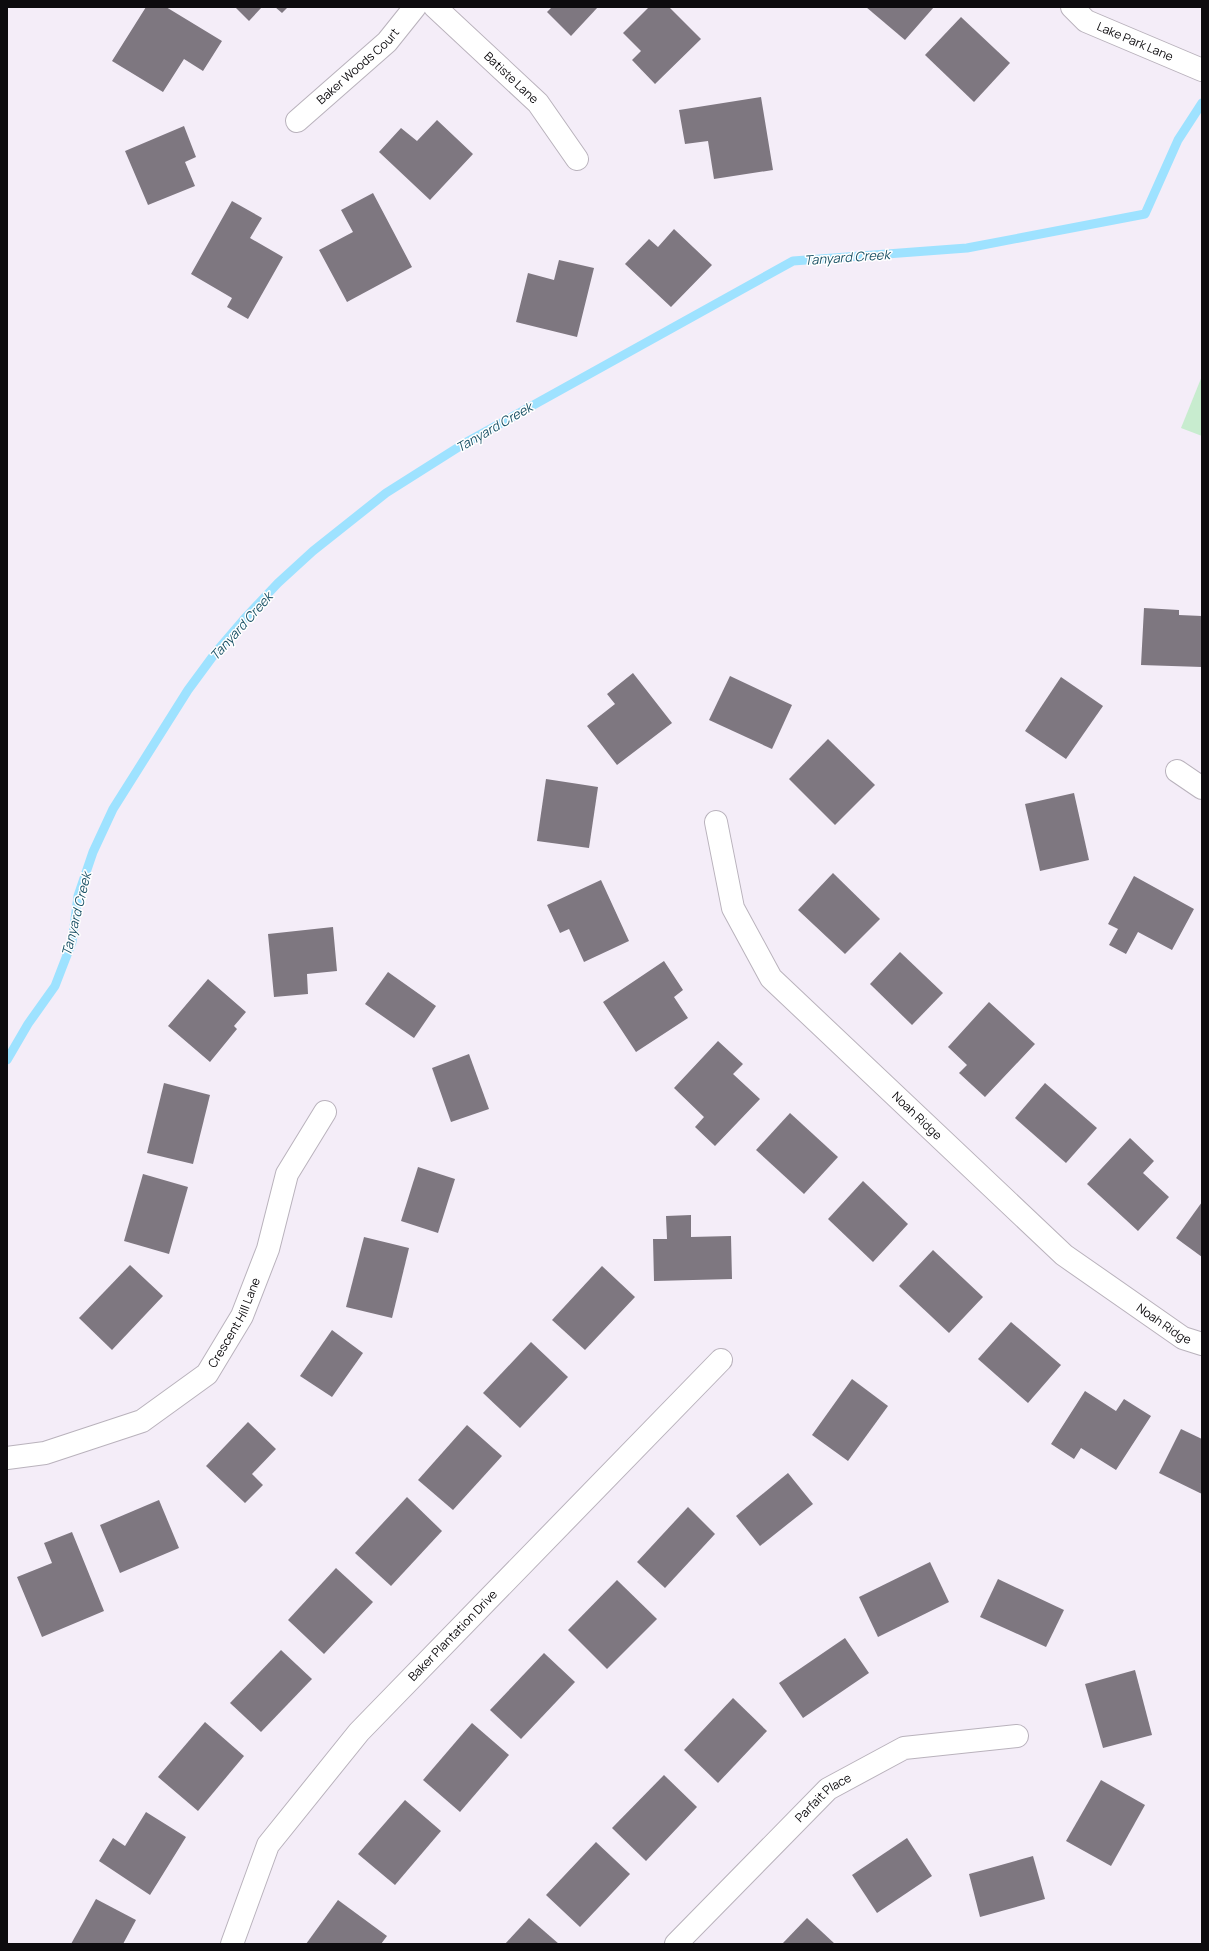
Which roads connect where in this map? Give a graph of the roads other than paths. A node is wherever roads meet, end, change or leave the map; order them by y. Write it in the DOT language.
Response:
graph roads {
  1 [pos="415,7"];
  2 [pos="435,7"];
  3 [pos="1072,7"];
  4 [pos="1202,70"];
  5 [pos="297,121"];
  6 [pos="577,159"];
  7 [pos="1177,771"];
  8 [pos="1202,788"];
  9 [pos="716,822"];
  10 [pos="325,1112"];
  11 [pos="1202,1344"];
  12 [pos="721,1360"];
  13 [pos="7,1458"];
  14 [pos="1017,1736"];
  15 [pos="232,1944"];
  16 [pos="676,1944"];
  1 -- 5 [label="street, Baker Woods Court"];
  2 -- 6 [label="street, Batiste Lane"];
  3 -- 4 [label="street, Lake Park Lane"];
  7 -- 8 [label="street"];
  9 -- 11 [label="street, Noah Ridge"];
  10 -- 13 [label="street, Crescent Hill Lane"];
  12 -- 15 [label="street, Baker Plantation Drive"];
  14 -- 16 [label="street, Parfait Place"];
}
